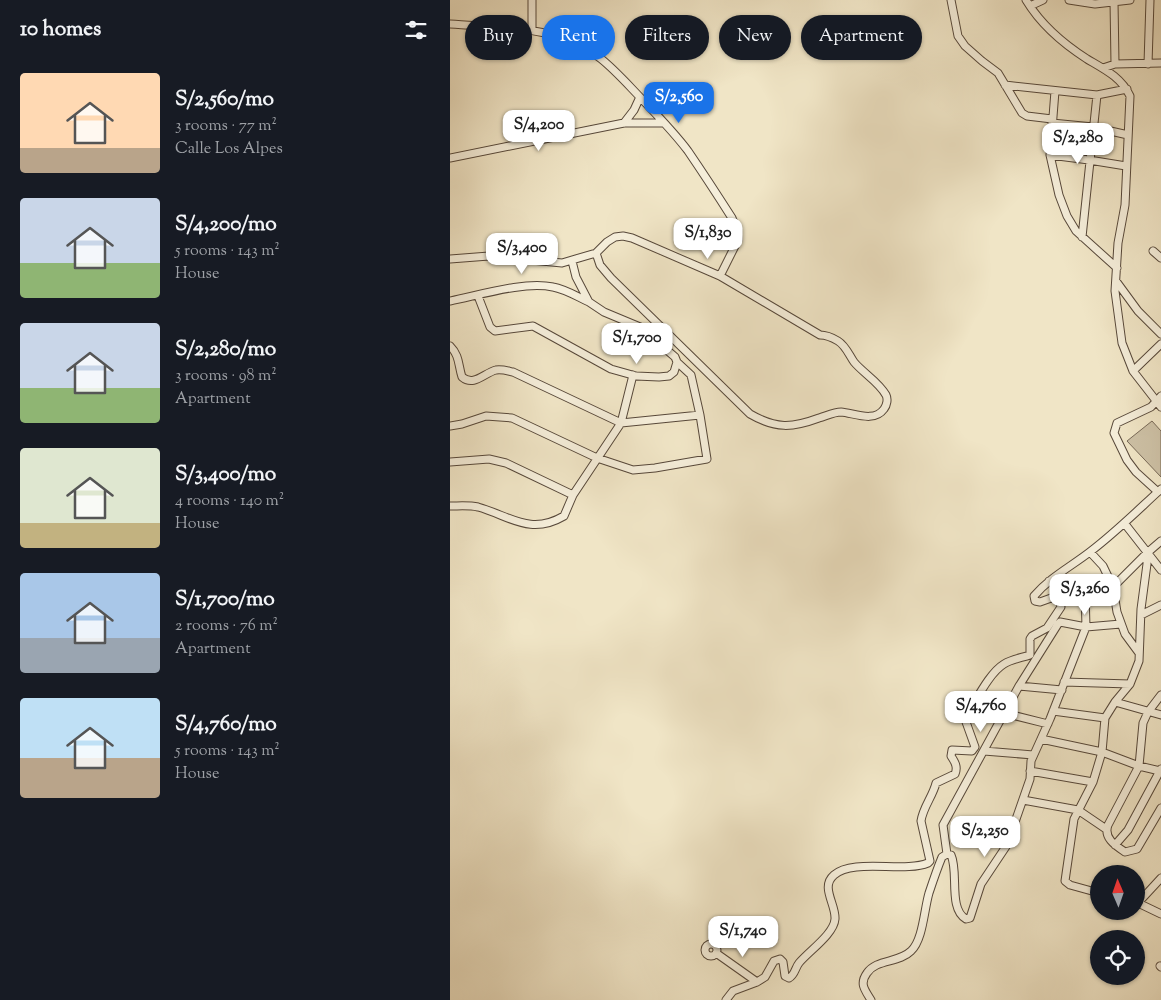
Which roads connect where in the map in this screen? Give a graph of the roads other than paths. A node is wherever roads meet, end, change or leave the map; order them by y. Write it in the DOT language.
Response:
graph roads {
  1 [pos="532,0"];
  2 [pos="951,0"];
  3 [pos="1043,0"];
  4 [pos="1071,0"];
  5 [pos="1130,0"];
  6 [pos="1150,0"];
  7 [pos="1114,1"];
  8 [pos="1028,3"];
  9 [pos="532,15"];
  10 [pos="450,24"];
  11 [pos="465,25"];
  12 [pos="532,30"];
  13 [pos="1161,63"];
  14 [pos="1115,64"];
  15 [pos="1148,64"];
  16 [pos="1103,68"];
  17 [pos="1005,85"];
  18 [pos="1126,89"];
  19 [pos="1055,91"];
  20 [pos="1097,95"];
  21 [pos="640,97"];
  22 [pos="1052,121"];
  23 [pos="664,123"];
  24 [pos="624,124"];
  25 [pos="1093,127"];
  26 [pos="1128,135"];
  27 [pos="1050,155"];
  28 [pos="450,158"];
  29 [pos="1090,160"];
  30 [pos="1126,166"];
  31 [pos="1082,237"];
  32 [pos="1153,251"];
  33 [pos="596,253"];
  34 [pos="1161,258"];
  35 [pos="450,259"];
  36 [pos="572,261"];
  37 [pos="1117,268"];
  38 [pos="720,276"];
  39 [pos="1116,281"];
  40 [pos="478,296"];
  41 [pos="450,301"];
  42 [pos="589,302"];
  43 [pos="1161,334"];
  44 [pos="1161,344"];
  45 [pos="450,346"];
  46 [pos="677,362"];
  47 [pos="1134,372"];
  48 [pos="633,375"];
  49 [pos="1160,402"];
  50 [pos="700,415"];
  51 [pos="621,424"];
  52 [pos="450,426"];
  53 [pos="597,458"];
  54 [pos="450,462"];
  55 [pos="1160,491"];
  56 [pos="573,495"];
  57 [pos="450,506"];
  58 [pos="1125,524"];
  59 [pos="1161,541"];
  60 [pos="1090,552"];
  61 [pos="1147,553"];
  62 [pos="1161,570"];
  63 [pos="1048,581"];
  64 [pos="1113,587"];
  65 [pos="1086,601"];
  66 [pos="1161,605"];
  67 [pos="1141,615"];
  68 [pos="1121,624"];
  69 [pos="1086,627"];
  70 [pos="1139,654"];
  71 [pos="1130,684"];
  72 [pos="1019,686"];
  73 [pos="1063,686"];
  74 [pos="1161,695"];
  75 [pos="1116,702"];
  76 [pos="1053,711"];
  77 [pos="1148,712"];
  78 [pos="1004,713"];
  79 [pos="1161,715"];
  80 [pos="1105,718"];
  81 [pos="1048,724"];
  82 [pos="1041,739"];
  83 [pos="984,751"];
  84 [pos="1102,752"];
  85 [pos="1033,755"];
  86 [pos="1139,766"];
  87 [pos="1160,770"];
  88 [pos="1030,771"];
  89 [pos="1093,782"];
  90 [pos="1023,800"];
  91 [pos="1161,808"];
  92 [pos="1078,810"];
  93 [pos="1106,829"];
  94 [pos="1115,845"];
  95 [pos="947,854"];
  96 [pos="1161,878"];
  97 [pos="1090,890"];
  98 [pos="1145,895"];
  99 [pos="1145,907"];
  100 [pos="1161,914"];
  101 [pos="716,953"];
  102 [pos="757,982"];
  103 [pos="726,1000"];
  104 [pos="871,1000"];
  1 -- 9 [label="street"];
  2 -- 17 [label="street"];
  3 -- 8 [label="street"];
  4 -- 7 [label="street"];
  5 -- 7 [label="street"];
  6 -- 15 [label="street"];
  7 -- 14 [label="street"];
  8 -- 16 [label="street"];
  10 -- 11 [label="street"];
  12 -- 21 [label="street"];
  13 -- 15 [label="street"];
  14 -- 15 [label="street"];
  14 -- 16 [label="street"];
  16 -- 18 [label="street"];
  17 -- 19 [label="street"];
  17 -- 22 [label="street"];
  18 -- 20 [label="street"];
  18 -- 26 [label="street"];
  19 -- 20 [label="street"];
  19 -- 22 [label="street"];
  20 -- 25 [label="street"];
  21 -- 23 [label="street"];
  21 -- 24 [label="street"];
  22 -- 25 [label="street"];
  22 -- 27 [label="street"];
  23 -- 24 [label="street"];
  23 -- 38 [label="street"];
  24 -- 28 [label="street"];
  25 -- 26 [label="street"];
  25 -- 29 [label="street"];
  26 -- 30 [label="street"];
  27 -- 29 [label="street"];
  27 -- 31 [label="street"];
  29 -- 30 [label="street"];
  29 -- 31 [label="street"];
  30 -- 37 [label="street"];
  31 -- 37 [label="street"];
  32 -- 34 [label="street"];
  33 -- 36 [label="street"];
  33 -- 38 [label="street"];
  33 -- 38 [label="street"];
  35 -- 36 [label="street"];
  36 -- 42 [label="street"];
  37 -- 39 [label="street"];
  39 -- 43 [label="street"];
  39 -- 47 [label="street"];
  40 -- 41 [label="street"];
  40 -- 42 [label="street"];
  40 -- 48 [label="street"];
  42 -- 46 [label="street"];
  44 -- 47 [label="street"];
  45 -- 51 [label="street"];
  46 -- 48 [label="street"];
  46 -- 50 [label="street"];
  47 -- 49 [label="street"];
  48 -- 51 [label="street"];
  49 -- 55 [label="street"];
  50 -- 51 [label="street"];
  50 -- 53 [label="street"];
  51 -- 53 [label="street"];
  52 -- 53 [label="street"];
  53 -- 56 [label="street"];
  54 -- 56 [label="street"];
  55 -- 58 [label="street"];
  56 -- 57 [label="street"];
  58 -- 60 [label="street"];
  58 -- 61 [label="street"];
  59 -- 61 [label="street"];
  60 -- 63 [label="street"];
  60 -- 64 [label="street"];
  61 -- 62 [label="street"];
  61 -- 64 [label="street"];
  61 -- 67 [label="street"];
  63 -- 65 [label="street"];
  63 -- 102 [label="street"];
  64 -- 65 [label="street"];
  64 -- 68 [label="street"];
  65 -- 69 [label="street"];
  66 -- 67 [label="street"];
  67 -- 70 [label="street"];
  68 -- 69 [label="street"];
  68 -- 70 [label="street"];
  69 -- 72 [label="street"];
  69 -- 73 [label="street"];
  70 -- 71 [label="street"];
  71 -- 73 [label="street"];
  71 -- 75 [label="street"];
  72 -- 73 [label="street"];
  72 -- 78 [label="street"];
  73 -- 76 [label="street"];
  74 -- 77 [label="street"];
  75 -- 77 [label="street"];
  75 -- 80 [label="street"];
  76 -- 80 [label="street"];
  76 -- 81 [label="street"];
  77 -- 79 [label="street"];
  77 -- 86 [label="street"];
  78 -- 81 [label="street"];
  78 -- 83 [label="street"];
  80 -- 84 [label="street"];
  81 -- 82 [label="street"];
  82 -- 84 [label="street"];
  82 -- 85 [label="street"];
  83 -- 85 [label="street"];
  83 -- 95 [label="street"];
  84 -- 86 [label="street"];
  84 -- 89 [label="street"];
  85 -- 88 [label="street"];
  86 -- 87 [label="street"];
  86 -- 93 [label="street"];
  87 -- 94 [label="street"];
  88 -- 89 [label="street"];
  88 -- 90 [label="street"];
  89 -- 92 [label="street"];
  90 -- 92 [label="street"];
  90 -- 95 [label="street"];
  91 -- 94 [label="street"];
  92 -- 93 [label="street"];
  92 -- 97 [label="street"];
  93 -- 94 [label="street"];
  95 -- 104 [label="street"];
  96 -- 98 [label="street"];
  99 -- 100 [label="street"];
  101 -- 102 [label="street"];
  102 -- 103 [label="street"];
}
